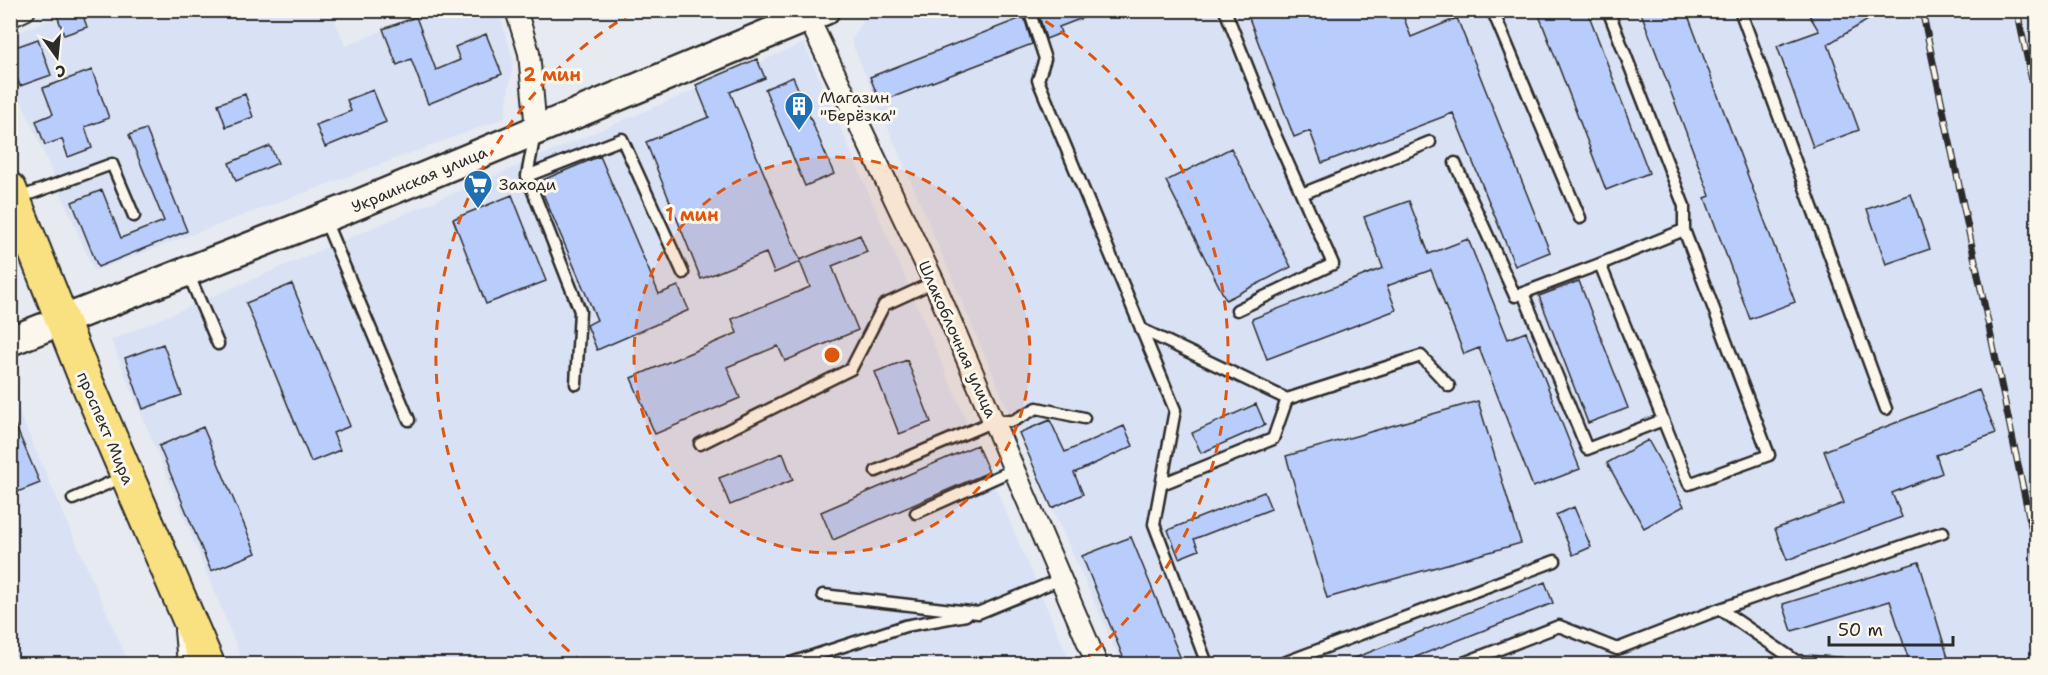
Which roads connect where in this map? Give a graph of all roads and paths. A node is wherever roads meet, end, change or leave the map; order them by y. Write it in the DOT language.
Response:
graph roads {
  1 [pos="26,10"];
  2 [pos="516,10"];
  3 [pos="1029,10"];
  4 [pos="1225,10"];
  5 [pos="1495,10"];
  6 [pos="1608,10"];
  7 [pos="1740,10"];
  8 [pos="817,14"];
  9 [pos="10,17"];
  10 [pos="536,130"];
  11 [pos="1430,142"];
  12 [pos="1455,163"];
  13 [pos="527,176"];
  14 [pos="13,194"];
  15 [pos="1302,194"];
  16 [pos="134,216"];
  17 [pos="324,218"];
  18 [pos="1580,218"];
  19 [pos="1684,230"];
  20 [pos="1600,264"];
  21 [pos="188,272"];
  22 [pos="683,273"];
  23 [pos="934,282"];
  24 [pos="1523,293"];
  25 [pos="1237,310"];
  26 [pos="62,321"];
  27 [pos="1142,329"];
  28 [pos="10,341"];
  29 [pos="218,345"];
  30 [pos="576,384"];
  31 [pos="1449,386"];
  32 [pos="1287,399"];
  33 [pos="1886,409"];
  34 [pos="1084,418"];
  35 [pos="408,420"];
  36 [pos="1663,420"];
  37 [pos="994,421"];
  38 [pos="700,444"];
  39 [pos="1015,469"];
  40 [pos="876,471"];
  41 [pos="126,476"];
  42 [pos="1162,484"];
  43 [pos="73,499"];
  44 [pos="916,513"];
  45 [pos="1943,531"];
  46 [pos="1555,561"];
  47 [pos="1061,579"];
  48 [pos="824,596"];
  49 [pos="183,609"];
  50 [pos="1720,609"];
  51 [pos="978,612"];
  52 [pos="188,664"];
  53 [pos="208,664"];
  54 [pos="788,664"];
  55 [pos="1097,664"];
  56 [pos="1207,664"];
  57 [pos="1281,664"];
  58 [pos="1461,664"];
  59 [pos="1842,664"];
  1 -- 9 [label="street"];
  2 -- 10 [label="street"];
  3 -- 27 [label="lane"];
  4 -- 15 [label="lane"];
  5 -- 18 [label="lane"];
  6 -- 19 [label="lane"];
  7 -- 33 [label="lane"];
  8 -- 10 [label="main road, Украинская улица"];
  8 -- 23 [label="street, Шлакоблочная улица"];
  10 -- 13 [label="lane"];
  10 -- 17 [label="main road, Украинская улица"];
  11 -- 15 [label="lane"];
  12 -- 24 [label="lane"];
  13 -- 22 [label="lane"];
  13 -- 30 [label="lane"];
  14 -- 16 [label="lane"];
  14 -- 26 [label="main road, проспект Мира"];
  15 -- 25 [label="lane"];
  17 -- 21 [label="main road, Украинская улица"];
  17 -- 35 [label="lane"];
  19 -- 20 [label="lane"];
  19 -- 36 [label="lane"];
  20 -- 24 [label="lane"];
  20 -- 36 [label="lane"];
  21 -- 26 [label="main road, Украинская улица"];
  21 -- 29 [label="lane"];
  23 -- 37 [label="street, Шлакоблочная улица"];
  23 -- 38 [label="lane"];
  24 -- 36 [label="lane"];
  26 -- 28 [label="main road, Украинская улица"];
  26 -- 41 [label="main road, проспект Мира"];
  27 -- 32 [label="lane"];
  27 -- 42 [label="lane"];
  31 -- 32 [label="lane"];
  32 -- 42 [label="lane"];
  34 -- 37 [label="lane"];
  37 -- 39 [label="street, Шлакоблочная улица"];
  37 -- 40 [label="lane"];
  39 -- 44 [label="lane"];
  39 -- 47 [label="street, Шлакоблочная улица"];
  41 -- 43 [label="lane"];
  41 -- 49 [label="main road, проспект Мира"];
  42 -- 56 [label="lane"];
  45 -- 50 [label="lane"];
  46 -- 57 [label="lane"];
  47 -- 51 [label="lane"];
  47 -- 55 [label="street, Шлакоблочная улица"];
  48 -- 51 [label="lane"];
  49 -- 52 [label="street"];
  49 -- 53 [label="main road, проспект Мира"];
  50 -- 58 [label="lane"];
  50 -- 59 [label="lane"];
  51 -- 54 [label="lane"];
}
